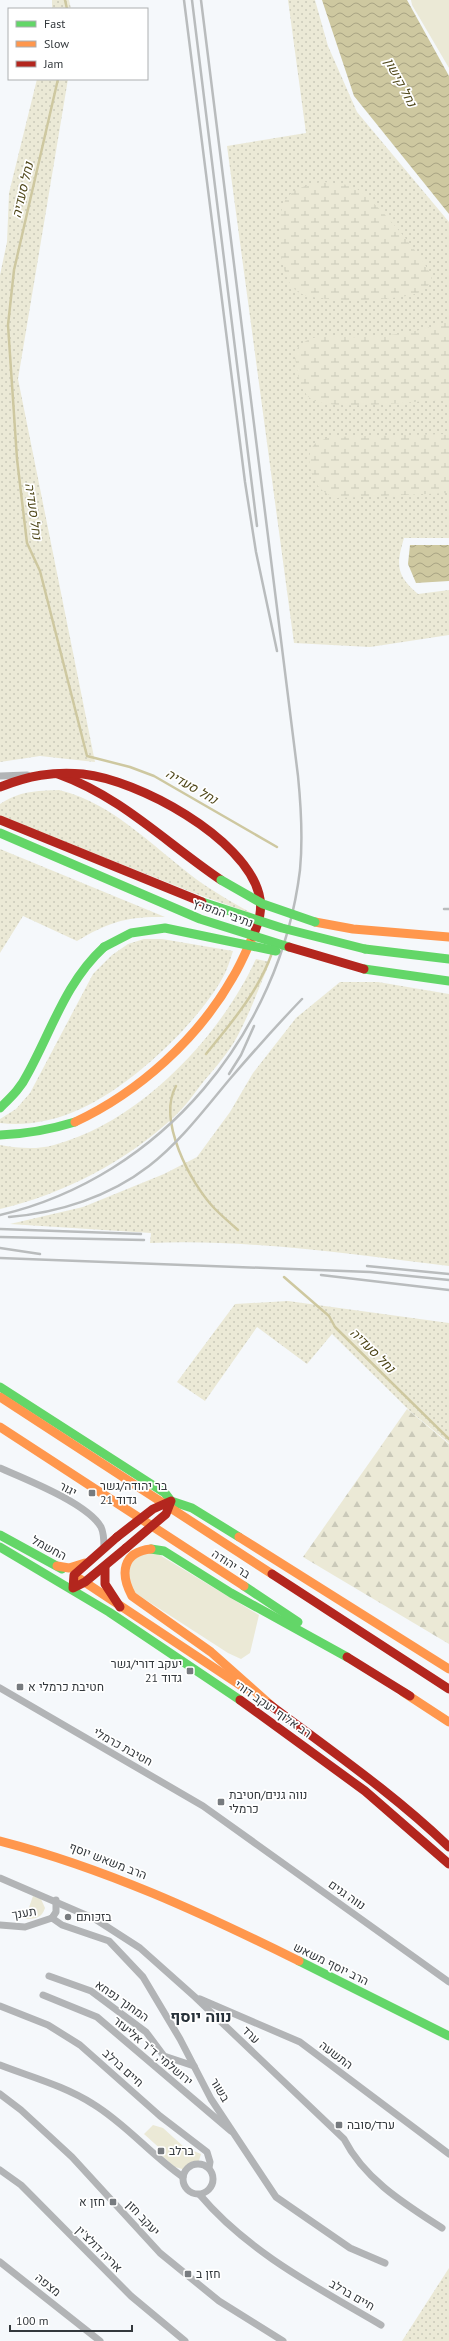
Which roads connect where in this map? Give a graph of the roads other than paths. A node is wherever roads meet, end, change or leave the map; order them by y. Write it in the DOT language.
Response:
graph roads {
  1 [pos="58,774"];
  2 [pos="32,775"];
  3 [pos="0,776"];
  4 [pos="0,788"];
  5 [pos="0,820"];
  6 [pos="0,833"];
  7 [pos="449,937"];
  8 [pos="449,959"];
  9 [pos="364,969"];
  10 [pos="449,981"];
  11 [pos="0,1108"];
  12 [pos="0,1135"];
  13 [pos="0,1387"];
  14 [pos="0,1397"];
  15 [pos="0,1427"];
  16 [pos="0,1468"];
  17 [pos="171,1502"];
  18 [pos="0,1535"];
  19 [pos="0,1547"];
  20 [pos="104,1548"];
  21 [pos="88,1562"];
  22 [pos="57,1566"];
  23 [pos="104,1567"];
  24 [pos="74,1575"];
  25 [pos="85,1582"];
  26 [pos="74,1588"];
  27 [pos="120,1606"];
  28 [pos="449,1669"];
  29 [pos="0,1688"];
  30 [pos="449,1689"];
  31 [pos="410,1696"];
  32 [pos="274,1708"];
  33 [pos="449,1722"];
  34 [pos="232,1828"];
  35 [pos="0,1841"];
  36 [pos="449,1847"];
  37 [pos="449,1864"];
  38 [pos="0,1878"];
  39 [pos="56,1900"];
  40 [pos="203,1914"];
  41 [pos="52,1918"];
  42 [pos="0,1925"];
  43 [pos="49,1976"];
  44 [pos="449,1982"];
  45 [pos="43,1995"];
  46 [pos="195,1997"];
  47 [pos="0,2006"];
  48 [pos="449,2036"];
  49 [pos="0,2065"];
  50 [pos="194,2066"];
  51 [pos="0,2094"];
  52 [pos="239,2138"];
  53 [pos="449,2154"];
  54 [pos="209,2168"];
  55 [pos="0,2170"];
  56 [pos="183,2176"];
  57 [pos="200,2195"];
  58 [pos="442,2228"];
  59 [pos="0,2262"];
  60 [pos="385,2263"];
  61 [pos="381,2325"];
  62 [pos="100,2341"];
  63 [pos="185,2341"];
  64 [pos="283,2341"];
  1 -- 2 [label="main road"];
  1 -- 7 [label="main road, bridge"];
  1 -- 12 [label="main road"];
  2 -- 3 [label="street"];
  2 -- 4 [label="main road"];
  5 -- 8 [label="main road, נתיבי המפרץ, bridge"];
  6 -- 9 [label="main road, נתיבי המפרץ, bridge"];
  9 -- 10 [label="main road, נתיבי המפרץ"];
  9 -- 11 [label="main road, bridge"];
  13 -- 17 [label="main road"];
  14 -- 30 [label="main road, בר יהודה"];
  15 -- 31 [label="main road, בר יהודה"];
  16 -- 20 [label="street, יגור"];
  17 -- 20 [label="main road, bridge"];
  17 -- 23 [label="main road, bridge"];
  17 -- 28 [label="main road"];
  18 -- 22 [label="main road, החשמל"];
  19 -- 26 [label="main road, החשמל"];
  20 -- 21 [label="main road"];
  21 -- 22 [label="main road"];
  21 -- 24 [label="main road"];
  22 -- 24 [label="main road, החשמל"];
  23 -- 25 [label="main road"];
  23 -- 27 [label="main road"];
  24 -- 25 [label="main road, החשמל"];
  24 -- 26 [label="main road"];
  25 -- 26 [label="main road"];
  25 -- 27 [label="main road, רב אלוף יעקב דורי"];
  26 -- 37 [label="main road, רב אלוף יעקב דורי"];
  27 -- 32 [label="main road, רב אלוף יעקב דורי"];
  29 -- 34 [label="street, חטיבת כרמלי"];
  31 -- 32 [label="main road"];
  31 -- 33 [label="main road, בר יהודה"];
  32 -- 36 [label="main road, רב אלוף יעקב דורי"];
  34 -- 44 [label="street, נווה גנים"];
  35 -- 40 [label="main road, הרב משאש יוסף"];
  38 -- 39 [label="street, ערד"];
  39 -- 41 [label="street"];
  39 -- 46 [label="street, ערד"];
  40 -- 48 [label="main road, הרב יוסף משאש"];
  41 -- 42 [label="street, תענך"];
  41 -- 50 [label="street, בשור"];
  43 -- 50 [label="street, המחנך נפחא"];
  45 -- 52 [label="street, ירושלמי, ד\"ר אליעזר"];
  46 -- 53 [label="street, התשעה"];
  46 -- 58 [label="street, ערד"];
  47 -- 54 [label="street, חיים ברלב"];
  49 -- 56 [label="street"];
  50 -- 52 [label="street, בשור"];
  51 -- 64 [label="street, יעקב חזן"];
  52 -- 60 [label="street, בשור"];
  54 -- 56 [label="street"];
  54 -- 57 [label="street"];
  55 -- 63 [label="street, אריה דולצ'ין"];
  56 -- 57 [label="street"];
  57 -- 61 [label="street, חיים ברלב"];
  59 -- 62 [label="street, מצפה"];
}
